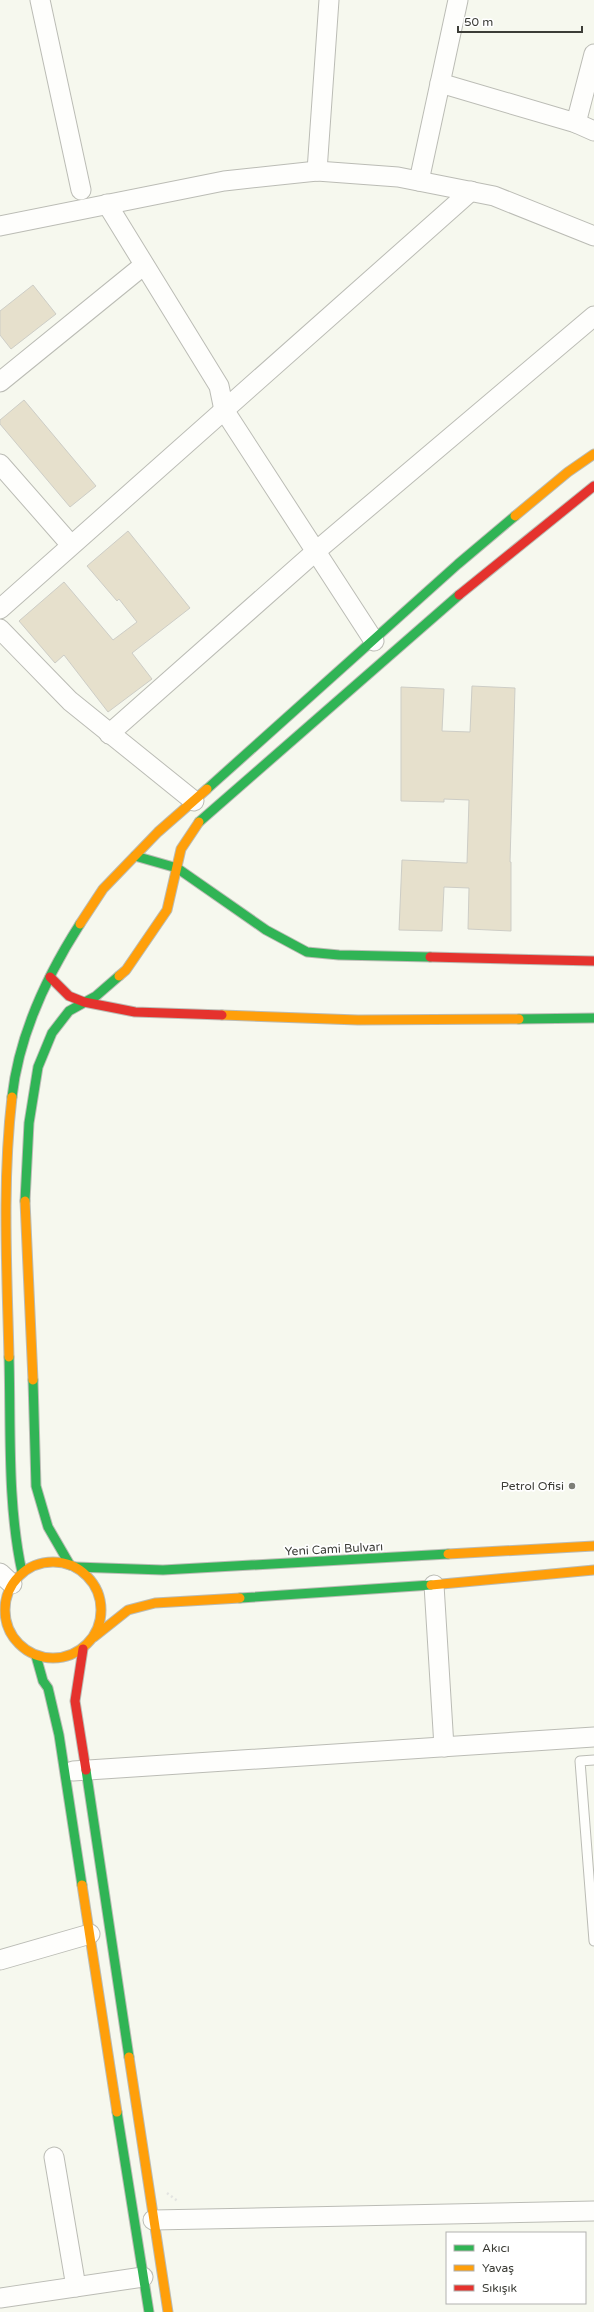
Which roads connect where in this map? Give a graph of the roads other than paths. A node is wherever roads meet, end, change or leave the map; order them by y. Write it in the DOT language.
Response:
graph roads {
  1 [pos="40,0"];
  2 [pos="329,0"];
  3 [pos="458,0"];
  4 [pos="594,54"];
  5 [pos="440,84"];
  6 [pos="576,123"];
  7 [pos="594,131"];
  8 [pos="317,171"];
  9 [pos="419,181"];
  10 [pos="81,190"];
  11 [pos="471,191"];
  12 [pos="107,204"];
  13 [pos="0,226"];
  14 [pos="594,236"];
  15 [pos="144,265"];
  16 [pos="594,316"];
  17 [pos="0,382"];
  18 [pos="224,410"];
  19 [pos="594,454"];
  20 [pos="0,464"];
  21 [pos="594,486"];
  22 [pos="71,545"];
  23 [pos="315,552"];
  24 [pos="0,608"];
  25 [pos="0,630"];
  26 [pos="374,641"];
  27 [pos="109,734"];
  28 [pos="194,801"];
  29 [pos="135,856"];
  30 [pos="178,868"];
  31 [pos="594,961"];
  32 [pos="50,977"];
  33 [pos="84,1002"];
  34 [pos="594,1018"];
  35 [pos="3,1189"];
  36 [pos="594,1546"];
  37 [pos="72,1566"];
  38 [pos="594,1570"];
  39 [pos="8,1583"];
  40 [pos="434,1585"];
  41 [pos="94,1637"];
  42 [pos="7,1645"];
  43 [pos="22,1648"];
  44 [pos="82,1649"];
  45 [pos="36,1656"];
  46 [pos="594,1737"];
  47 [pos="444,1747"];
  48 [pos="594,1760"];
  49 [pos="86,1770"];
  50 [pos="65,1772"];
  51 [pos="90,1934"];
  52 [pos="594,1941"];
  53 [pos="0,1960"];
  54 [pos="54,2157"];
  55 [pos="594,2211"];
  56 [pos="153,2220"];
  57 [pos="143,2277"];
  58 [pos="76,2287"];
  59 [pos="0,2298"];
  60 [pos="149,2312"];
  61 [pos="168,2312"];
  1 -- 10 [label="street"];
  2 -- 8 [label="street"];
  3 -- 5 [label="street"];
  4 -- 6 [label="street"];
  5 -- 6 [label="street"];
  5 -- 9 [label="street"];
  6 -- 7 [label="street"];
  8 -- 9 [label="street"];
  8 -- 12 [label="street"];
  9 -- 11 [label="street"];
  11 -- 14 [label="street"];
  11 -- 18 [label="street"];
  12 -- 13 [label="street"];
  12 -- 15 [label="street"];
  15 -- 17 [label="street"];
  15 -- 18 [label="street"];
  16 -- 23 [label="street"];
  18 -- 22 [label="street"];
  18 -- 23 [label="street"];
  19 -- 26 [label="street"];
  20 -- 22 [label="street"];
  21 -- 30 [label="street"];
  22 -- 24 [label="street"];
  23 -- 26 [label="street"];
  23 -- 27 [label="street"];
  25 -- 27 [label="street"];
  26 -- 28 [label="street"];
  27 -- 28 [label="street"];
  28 -- 29 [label="street"];
  29 -- 30 [label="street"];
  29 -- 32 [label="street"];
  30 -- 31 [label="street"];
  30 -- 33 [label="street"];
  32 -- 33 [label="street"];
  32 -- 35 [label="street"];
  33 -- 34 [label="street"];
  33 -- 37 [label="street"];
  35 -- 39 [label="street"];
  36 -- 37 [label="street, Yeni Cami Bulvarı"];
  37 -- 39 [label="street"];
  37 -- 41 [label="street"];
  38 -- 40 [label="street"];
  39 -- 43 [label="street"];
  40 -- 41 [label="street"];
  40 -- 47 [label="street"];
  41 -- 44 [label="street"];
  42 -- 43 [label="street"];
  43 -- 45 [label="street"];
  44 -- 45 [label="street"];
  44 -- 49 [label="street"];
  45 -- 50 [label="street"];
  46 -- 47 [label="street"];
  47 -- 49 [label="street"];
  48 -- 52 [label="lane"];
  49 -- 50 [label="street"];
  49 -- 56 [label="street"];
  50 -- 51 [label="street"];
  51 -- 53 [label="street"];
  51 -- 57 [label="street"];
  54 -- 58 [label="street"];
  55 -- 56 [label="street"];
  56 -- 61 [label="street"];
  57 -- 58 [label="street"];
  57 -- 60 [label="street"];
  58 -- 59 [label="street"];
}
